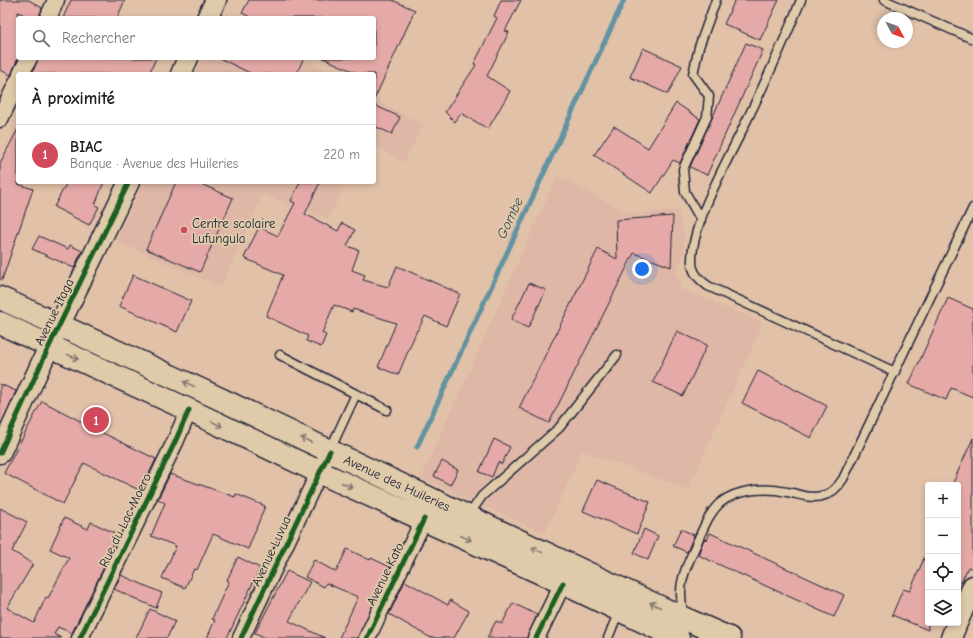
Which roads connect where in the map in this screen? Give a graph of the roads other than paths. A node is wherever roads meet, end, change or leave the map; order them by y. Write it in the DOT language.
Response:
graph roads {
  1 [pos="56,0"];
  2 [pos="216,0"];
  3 [pos="716,0"];
  4 [pos="801,0"];
  5 [pos="884,0"];
  6 [pos="49,16"];
  7 [pos="208,16"];
  8 [pos="973,39"];
  9 [pos="28,60"];
  10 [pos="187,60"];
  11 [pos="22,72"];
  12 [pos="181,72"];
  13 [pos="16,85"];
  14 [pos="0,119"];
  15 [pos="127,184"];
  16 [pos="973,208"];
  17 [pos="701,220"];
  18 [pos="0,298"];
  19 [pos="0,323"];
  20 [pos="60,326"];
  21 [pos="49,347"];
  22 [pos="280,355"];
  23 [pos="617,355"];
  24 [pos="895,372"];
  25 [pos="356,394"];
  26 [pos="188,410"];
  27 [pos="387,410"];
  28 [pos="330,451"];
  29 [pos="0,453"];
  30 [pos="319,472"];
  31 [pos="468,516"];
  32 [pos="424,519"];
  33 [pos="563,583"];
  34 [pos="973,586"];
  35 [pos="619,610"];
  36 [pos="961,615"];
  37 [pos="956,626"];
  38 [pos="672,633"];
  39 [pos="80,638"];
  40 [pos="242,638"];
  41 [pos="367,638"];
  42 [pos="536,638"];
  43 [pos="608,638"];
  44 [pos="729,638"];
  45 [pos="951,638"];
  1 -- 6 [label="street"];
  2 -- 7 [label="street"];
  3 -- 17 [label="lane"];
  4 -- 17 [label="lane"];
  5 -- 8 [label="lane"];
  9 -- 11 [label="street"];
  10 -- 12 [label="street"];
  13 -- 14 [label="street"];
  15 -- 20 [label="street, Avenue Itaga"];
  16 -- 24 [label="lane"];
  17 -- 24 [label="lane"];
  18 -- 20 [label="main road, Avenue des Huileries"];
  19 -- 21 [label="main road, Avenue des Huileries"];
  20 -- 21 [label="street, Avenue Itaga"];
  28 -- 20 [label="main road, Avenue des Huileries, one-way"];
  21 -- 26 [label="main road, Avenue des Huileries, one-way"];
  21 -- 29 [label="street, Avenue Itaga"];
  22 -- 25 [label="lane"];
  23 -- 31 [label="lane"];
  24 -- 38 [label="lane"];
  25 -- 27 [label="lane"];
  25 -- 28 [label="lane"];
  26 -- 30 [label="main road, Avenue des Huileries, one-way"];
  26 -- 39 [label="street, Rue du Lac Moero"];
  28 -- 30 [label="street, Avenue Luvua"];
  28 -- 31 [label="main road, Avenue des Huileries"];
  30 -- 32 [label="main road, Avenue des Huileries, one-way"];
  30 -- 40 [label="street, Avenue Luvua"];
  38 -- 31 [label="main road, Avenue des Huileries, one-way"];
  32 -- 33 [label="main road, Avenue des Huileries, one-way"];
  32 -- 41 [label="street, Avenue Kato"];
  33 -- 35 [label="main road, Avenue des Huileries"];
  33 -- 42 [label="street"];
  34 -- 36 [label="street"];
  35 -- 38 [label="main road, Avenue des Huileries"];
  35 -- 43 [label="lane"];
  37 -- 45 [label="street"];
  38 -- 44 [label="main road, Avenue des Huileries"];
}
